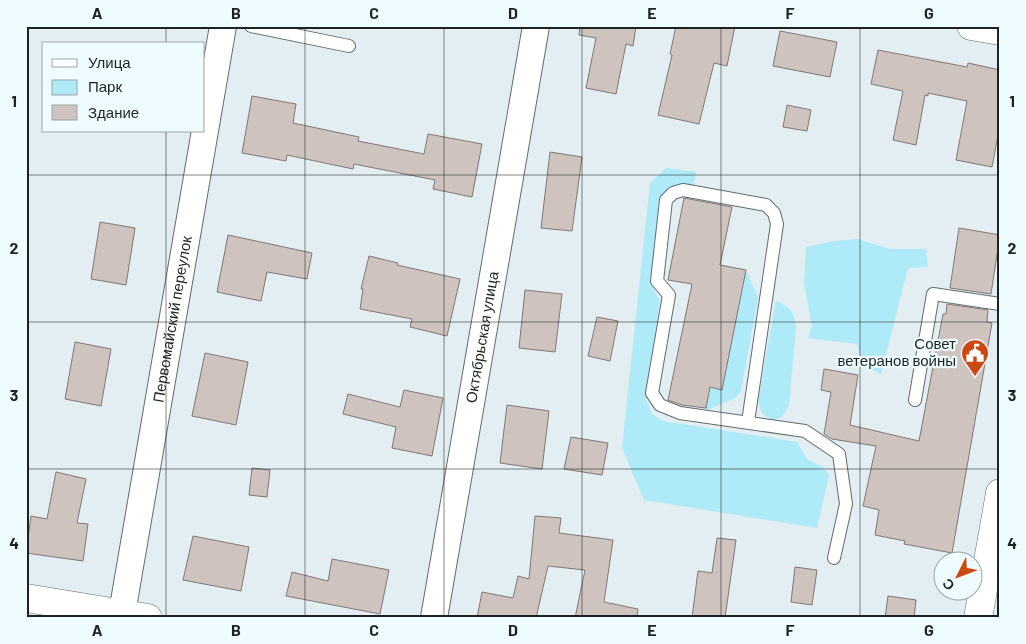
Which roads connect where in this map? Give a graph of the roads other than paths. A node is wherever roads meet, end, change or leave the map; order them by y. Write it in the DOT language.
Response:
graph roads {
  1 [pos="223,26"];
  2 [pos="251,26"];
  3 [pos="536,26"];
  4 [pos="971,26"];
  5 [pos="1000,31"];
  6 [pos="349,46"];
  7 [pos="1000,304"];
  8 [pos="915,400"];
  9 [pos="748,422"];
  10 [pos="1000,493"];
  11 [pos="834,558"];
  12 [pos="26,598"];
  13 [pos="135,616"];
  14 [pos="434,618"];
  15 [pos="978,618"];
  1 -- 13 [label="street, Первомайский переулок"];
  2 -- 6 [label="lane"];
  3 -- 14 [label="street, Октябрьская улица"];
  4 -- 5 [label="street"];
  7 -- 8 [label="lane"];
  9 -- 9 [label="lane"];
  9 -- 11 [label="lane"];
  10 -- 15 [label="street"];
  12 -- 13 [label="street"];
}
